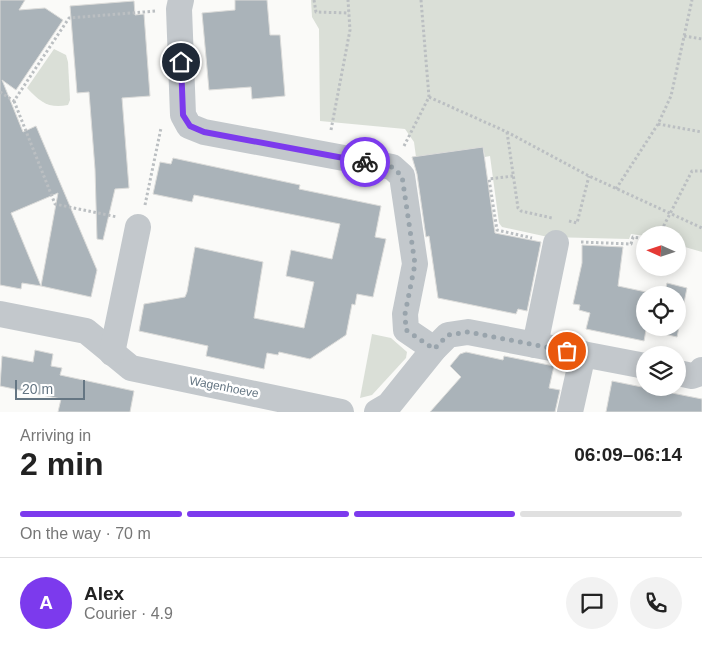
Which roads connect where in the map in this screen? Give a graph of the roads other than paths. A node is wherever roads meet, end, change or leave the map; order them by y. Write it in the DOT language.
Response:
graph roads {
  1 [pos="180,5"];
  2 [pos="134,219"];
  3 [pos="557,231"];
  4 [pos="0,314"];
  5 [pos="535,345"];
  6 [pos="434,349"];
  7 [pos="112,353"];
  8 [pos="583,354"];
  9 [pos="636,364"];
  10 [pos="702,370"];
  11 [pos="686,375"];
  12 [pos="256,403"];
  13 [pos="341,412"];
  14 [pos="377,412"];
  15 [pos="570,412"];
  1 -- 6 [label="street"];
  2 -- 7 [label="street"];
  3 -- 5 [label="street"];
  4 -- 7 [label="street, Wagenhoeve"];
  5 -- 6 [label="street"];
  5 -- 8 [label="street"];
  6 -- 14 [label="street"];
  7 -- 12 [label="street, Wagenhoeve"];
  8 -- 9 [label="street"];
  8 -- 15 [label="street"];
  10 -- 11 [label="street"];
  12 -- 13 [label="street, Wagenhoeve"];
}
